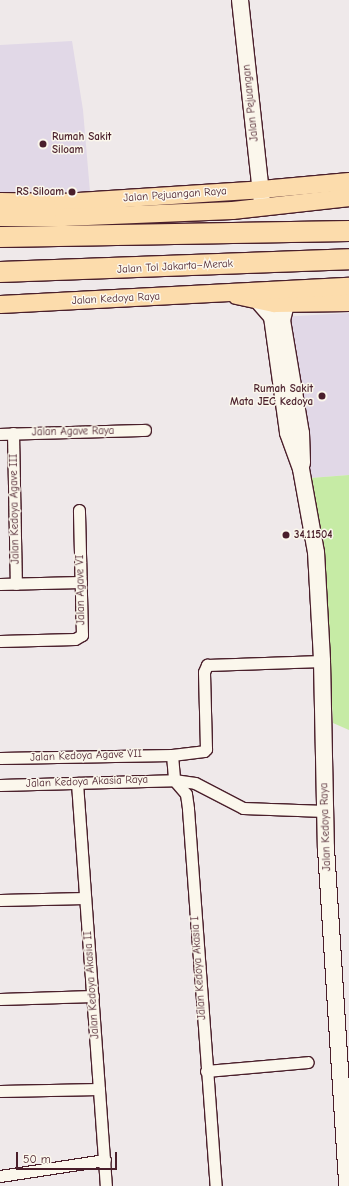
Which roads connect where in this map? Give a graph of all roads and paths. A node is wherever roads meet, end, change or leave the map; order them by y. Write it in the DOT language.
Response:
graph roads {
  1 [pos="240,0"];
  2 [pos="349,180"];
  3 [pos="349,197"];
  4 [pos="262,198"];
  5 [pos="0,201"];
  6 [pos="0,217"];
  7 [pos="349,231"];
  8 [pos="0,237"];
  9 [pos="349,259"];
  10 [pos="0,272"];
  11 [pos="349,286"];
  12 [pos="232,294"];
  13 [pos="259,302"];
  14 [pos="349,302"];
  15 [pos="0,304"];
  16 [pos="286,304"];
  17 [pos="145,430"];
  18 [pos="13,433"];
  19 [pos="0,434"];
  20 [pos="301,468"];
  21 [pos="79,510"];
  22 [pos="81,582"];
  23 [pos="0,584"];
  24 [pos="16,584"];
  25 [pos="0,641"];
  26 [pos="322,661"];
  27 [pos="172,755"];
  28 [pos="0,758"];
  29 [pos="174,780"];
  30 [pos="77,783"];
  31 [pos="0,785"];
  32 [pos="325,811"];
  33 [pos="85,898"];
  34 [pos="0,900"];
  35 [pos="93,996"];
  36 [pos="0,999"];
  37 [pos="308,1062"];
  38 [pos="206,1071"];
  39 [pos="99,1089"];
  40 [pos="0,1091"];
  41 [pos="346,1130"];
  42 [pos="104,1160"];
  43 [pos="0,1176"];
  44 [pos="106,1186"];
  45 [pos="216,1186"];
  46 [pos="347,1186"];
  1 -- 4 [label="street, Jalan Pejuangan"];
  2 -- 4 [label="main road, Jalan Pejuangan Raya"];
  3 -- 4 [label="main road, Jalan Pejuangan Raya"];
  4 -- 5 [label="main road, Jalan Pejuangan Raya"];
  4 -- 6 [label="main road, Jalan Pejuangan Raya"];
  7 -- 8 [label="highway"];
  9 -- 10 [label="highway, Jalan Tol Jakarta–Merak"];
  11 -- 12 [label="main road, Jalan Kedoya Raya"];
  12 -- 13 [label="main road, Jalan Kedoya Raya"];
  12 -- 15 [label="main road, Jalan Kedoya Raya"];
  13 -- 16 [label="main road, Jalan Kedoya Raya"];
  13 -- 20 [label="street, Jalan Kedoya Raya"];
  14 -- 16 [label="main road, Jalan Kedoya Raya"];
  16 -- 20 [label="street, Jalan Kedoya Raya"];
  17 -- 18 [label="street, Jalan Agave Raya"];
  18 -- 19 [label="street, Jalan Agave Raya"];
  18 -- 24 [label="street, Jalan Kedoya Agave III"];
  20 -- 26 [label="street, Jalan Kedoya Raya"];
  21 -- 22 [label="street, Jalan Agave VI"];
  22 -- 24 [label="street"];
  22 -- 25 [label="street, Jalan Agave VI"];
  23 -- 24 [label="street"];
  26 -- 27 [label="street, Jalan Kedoya Agave VII"];
  26 -- 32 [label="street, Jalan Kedoya Raya"];
  27 -- 28 [label="street, Jalan Kedoya Agave VII"];
  27 -- 29 [label="street"];
  29 -- 30 [label="street, Jalan Kedoya Akasia Raya"];
  29 -- 32 [label="street, Jalan Kedoya Akasia Raya"];
  29 -- 38 [label="street, Jalan Kedoya Akasia I"];
  30 -- 31 [label="street, Jalan Kedoya Akasia Raya"];
  30 -- 33 [label="street, Jalan Kedoya Akasia II"];
  32 -- 41 [label="street, Jalan Kedoya Raya"];
  33 -- 34 [label="street"];
  33 -- 35 [label="street, Jalan Kedoya Akasia II"];
  35 -- 36 [label="street"];
  35 -- 39 [label="street, Jalan Kedoya Akasia II"];
  37 -- 38 [label="street"];
  38 -- 45 [label="street, Jalan Kedoya Akasia I"];
  39 -- 40 [label="street"];
  39 -- 42 [label="street, Jalan Kedoya Akasia II"];
  41 -- 46 [label="street, Jalan Kedoya Raya"];
  42 -- 43 [label="street"];
  42 -- 44 [label="street, Jalan Kedoya Akasia II"];
}
